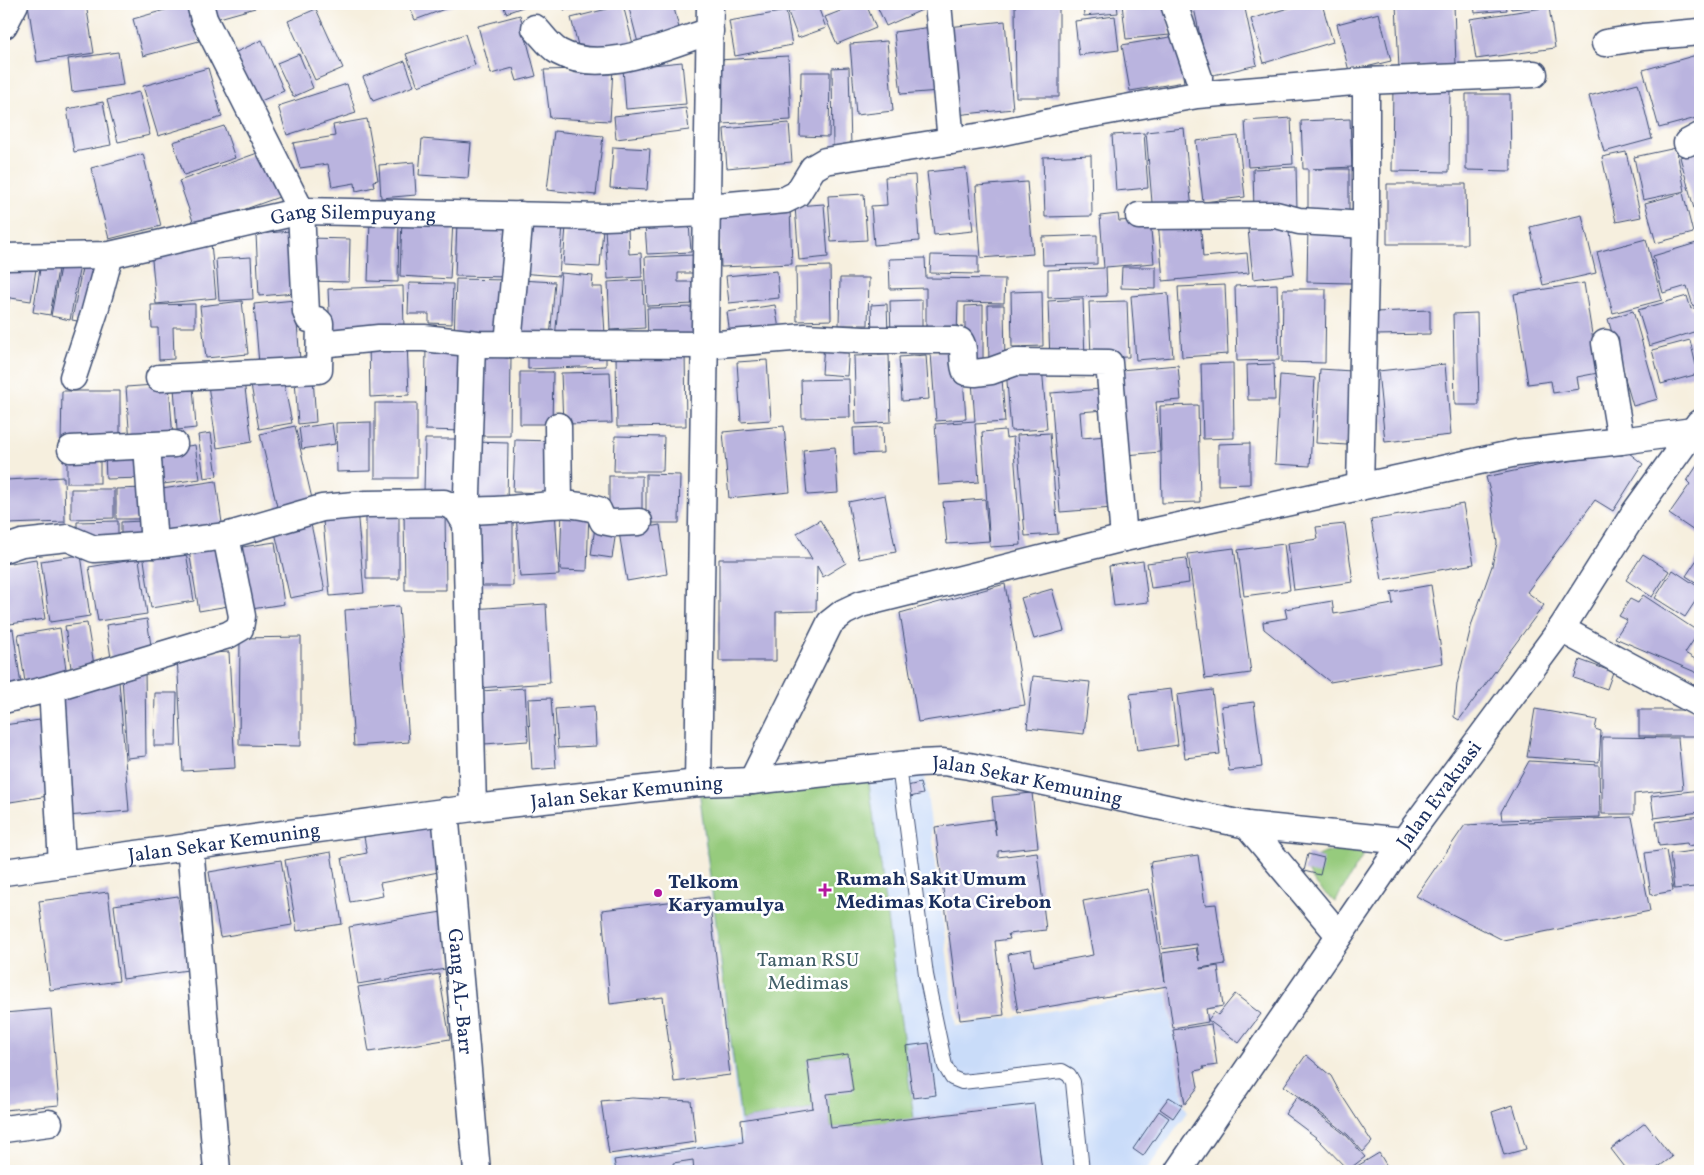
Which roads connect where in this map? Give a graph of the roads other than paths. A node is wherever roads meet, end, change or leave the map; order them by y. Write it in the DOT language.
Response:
graph roads {
  1 [pos="15,4"];
  2 [pos="200,4"];
  3 [pos="710,4"];
  4 [pos="938,4"];
  5 [pos="1174,4"];
  6 [pos="4,25"];
  7 [pos="534,28"];
  8 [pos="710,31"];
  9 [pos="1700,32"];
  10 [pos="1605,43"];
  11 [pos="1534,74"];
  12 [pos="1199,78"];
  13 [pos="1366,81"];
  14 [pos="952,141"];
  15 [pos="708,210"];
  16 [pos="301,211"];
  17 [pos="520,216"];
  18 [pos="1139,216"];
  19 [pos="1366,225"];
  20 [pos="110,255"];
  21 [pos="4,257"];
  22 [pos="1605,343"];
  23 [pos="320,344"];
  24 [pos="472,344"];
  25 [pos="508,344"];
  26 [pos="706,345"];
  27 [pos="73,377"];
  28 [pos="159,378"];
  29 [pos="558,426"];
  30 [pos="1697,427"];
  31 [pos="1621,441"];
  32 [pos="174,444"];
  33 [pos="148,445"];
  34 [pos="71,449"];
  35 [pos="1360,486"];
  36 [pos="559,504"];
  37 [pos="466,518"];
  38 [pos="639,522"];
  39 [pos="226,536"];
  40 [pos="1124,538"];
  41 [pos="154,544"];
  42 [pos="4,549"];
  43 [pos="1561,629"];
  44 [pos="52,688"];
  45 [pos="4,700"];
  46 [pos="1700,704"];
  47 [pos="899,766"];
  48 [pos="752,781"];
  49 [pos="698,783"];
  50 [pos="472,808"];
  51 [pos="445,812"];
  52 [pos="1247,825"];
  53 [pos="1404,841"];
  54 [pos="190,846"];
  55 [pos="62,864"];
  56 [pos="4,872"];
  57 [pos="1339,935"];
  58 [pos="49,1123"];
  59 [pos="4,1129"];
  60 [pos="217,1171"];
  61 [pos="477,1171"];
  62 [pos="1082,1171"];
  63 [pos="1178,1171"];
  1 -- 6 [label="street"];
  2 -- 16 [label="street"];
  3 -- 8 [label="street"];
  4 -- 14 [label="street"];
  5 -- 12 [label="street"];
  7 -- 8 [label="street"];
  8 -- 15 [label="street"];
  9 -- 10 [label="street"];
  11 -- 13 [label="street, Gang Silempuyang"];
  13 -- 14 [label="street, Gang Silempuyang"];
  13 -- 19 [label="street"];
  14 -- 15 [label="street, Gang Silempuyang"];
  15 -- 17 [label="street, Gang Silempuyang"];
  15 -- 26 [label="street"];
  16 -- 17 [label="street, Gang Silempuyang"];
  16 -- 20 [label="street, Gang Silempuyang"];
  16 -- 23 [label="street"];
  17 -- 25 [label="street"];
  18 -- 19 [label="street"];
  19 -- 35 [label="street"];
  20 -- 21 [label="street, Gang Silempuyang"];
  20 -- 27 [label="street"];
  22 -- 31 [label="street"];
  23 -- 24 [label="street"];
  23 -- 28 [label="street"];
  24 -- 25 [label="street"];
  24 -- 37 [label="street"];
  25 -- 26 [label="street"];
  26 -- 40 [label="street"];
  26 -- 49 [label="street"];
  29 -- 36 [label="street"];
  30 -- 31 [label="street"];
  30 -- 43 [label="street, Jalan Evakuasi"];
  31 -- 35 [label="street"];
  32 -- 33 [label="street"];
  33 -- 34 [label="street"];
  33 -- 41 [label="street"];
  35 -- 40 [label="street"];
  36 -- 37 [label="street"];
  36 -- 38 [label="street"];
  37 -- 39 [label="street"];
  37 -- 50 [label="street"];
  39 -- 41 [label="street"];
  39 -- 44 [label="street"];
  40 -- 48 [label="street"];
  41 -- 42 [label="street"];
  43 -- 46 [label="street"];
  43 -- 53 [label="street, Jalan Evakuasi"];
  44 -- 45 [label="street"];
  44 -- 55 [label="street"];
  47 -- 48 [label="street, Jalan Sekar Kemuning"];
  47 -- 52 [label="street, Jalan Sekar Kemuning"];
  47 -- 62 [label="lane"];
  48 -- 49 [label="street, Jalan Sekar Kemuning"];
  49 -- 50 [label="street, Jalan Sekar Kemuning"];
  50 -- 51 [label="street, Jalan Sekar Kemuning"];
  51 -- 54 [label="street, Jalan Sekar Kemuning"];
  51 -- 61 [label="street, Gang AL- Barr"];
  52 -- 53 [label="street, Jalan Sekar Kemuning"];
  52 -- 57 [label="street"];
  53 -- 57 [label="street, Jalan Evakuasi"];
  54 -- 55 [label="street, Jalan Sekar Kemuning"];
  54 -- 60 [label="street"];
  55 -- 56 [label="street, Jalan Sekar Kemuning"];
  57 -- 63 [label="street, Jalan Evakuasi"];
  58 -- 59 [label="street"];
}
